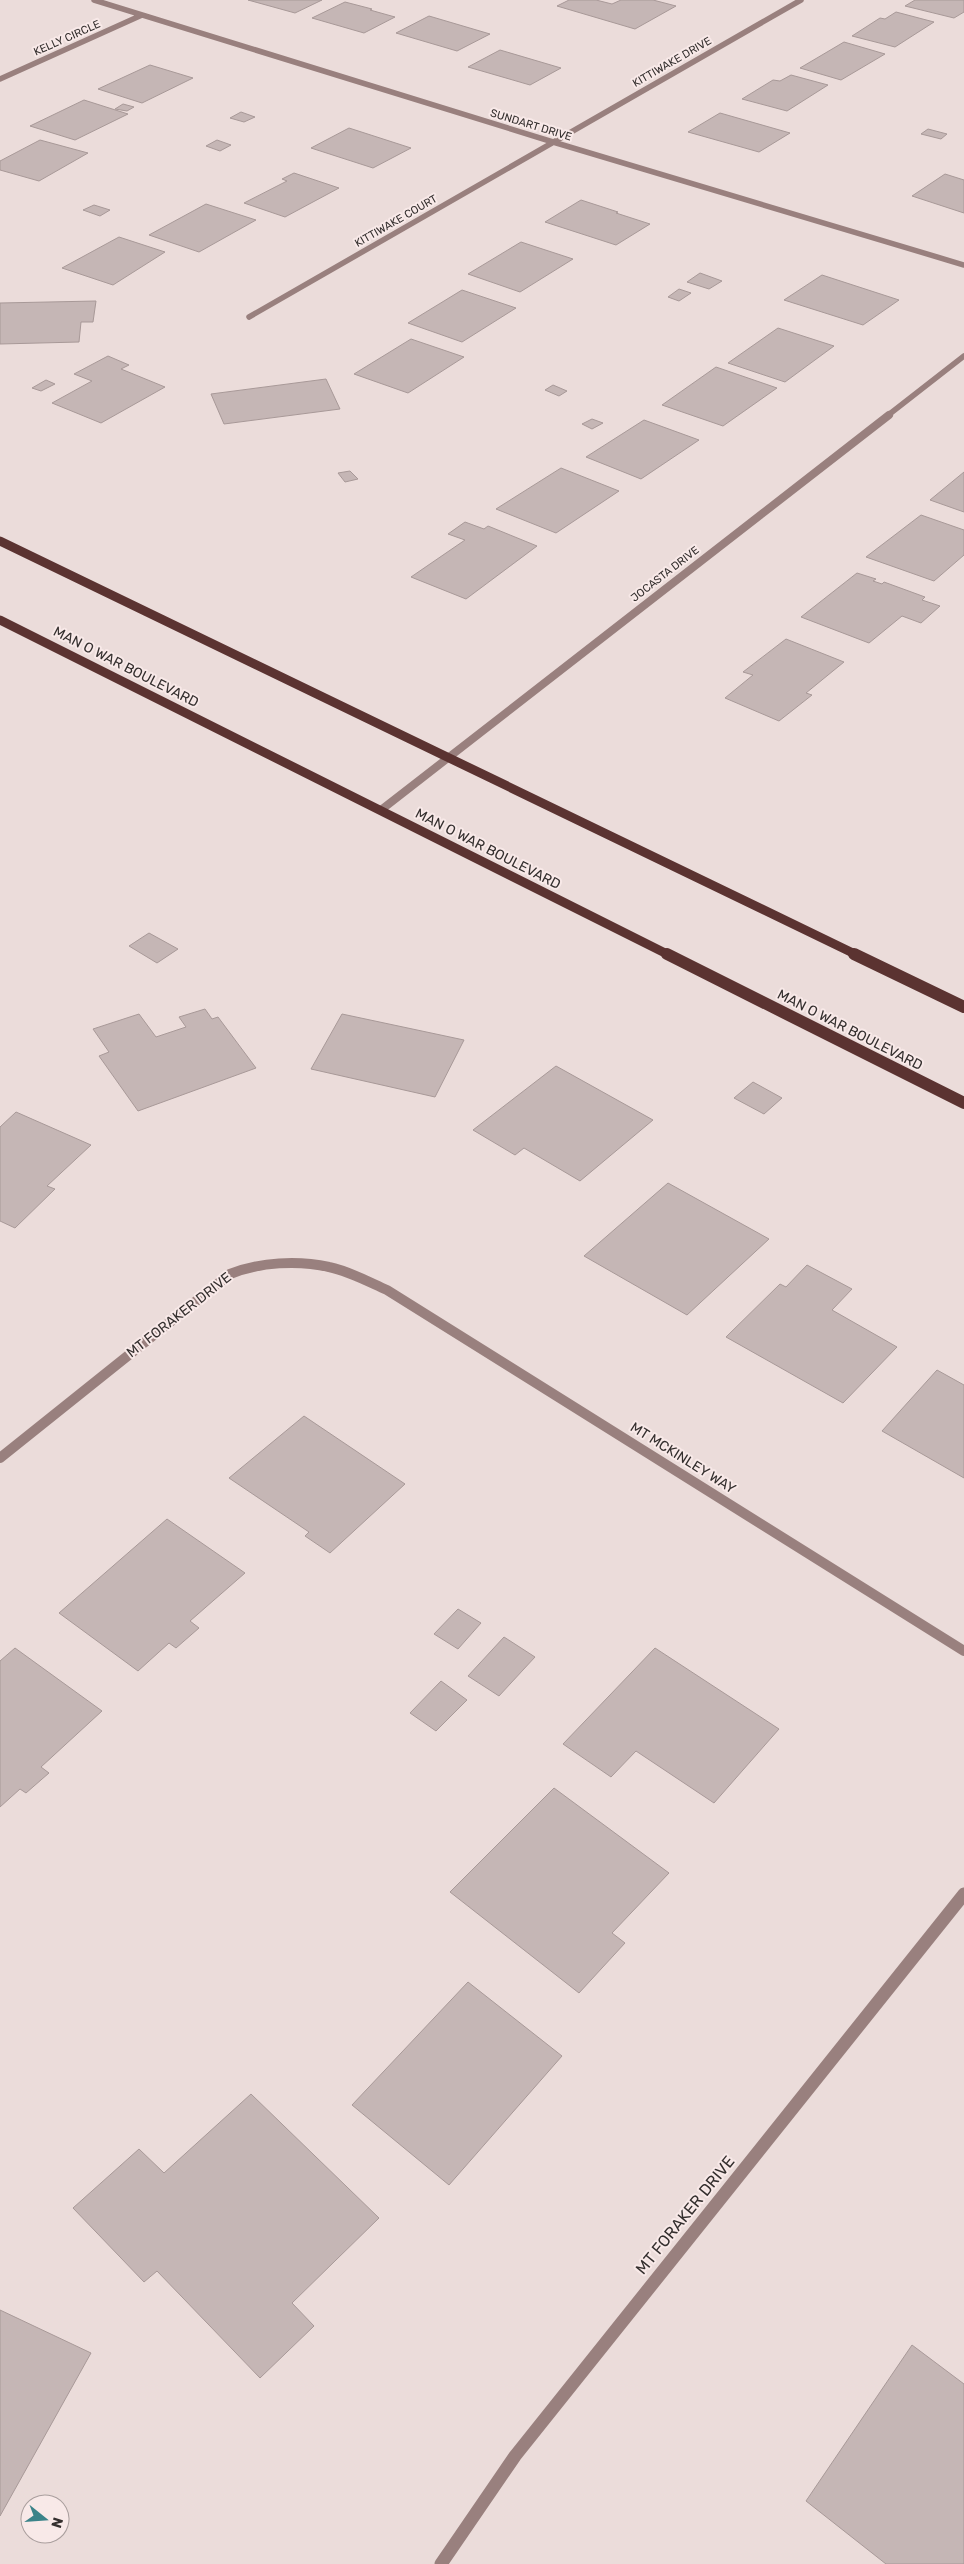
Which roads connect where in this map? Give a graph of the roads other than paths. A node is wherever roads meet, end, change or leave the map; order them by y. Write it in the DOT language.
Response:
graph roads {
  1 [pos="94,0"];
  2 [pos="801,0"];
  3 [pos="142,15"];
  4 [pos="0,79"];
  5 [pos="553,142"];
  6 [pos="964,265"];
  7 [pos="249,316"];
  8 [pos="964,356"];
  9 [pos="0,541"];
  10 [pos="0,620"];
  11 [pos="445,758"];
  12 [pos="380,810"];
  13 [pos="964,1006"];
  14 [pos="964,1103"];
  15 [pos="387,1290"];
  16 [pos="0,1458"];
  17 [pos="964,1652"];
  18 [pos="964,1894"];
  19 [pos="441,2564"];
  1 -- 3 [label="street, SUNDART DRIVE"];
  2 -- 5 [label="street, KITTIWAKE DRIVE"];
  3 -- 4 [label="street, KELLY CIRCLE"];
  3 -- 5 [label="street, SUNDART DRIVE"];
  5 -- 6 [label="street, SUNDART DRIVE"];
  5 -- 7 [label="street, KITTIWAKE COURT"];
  8 -- 11 [label="street, JOCASTA DRIVE"];
  9 -- 11 [label="main road"];
  10 -- 12 [label="main road, MAN O WAR BOULEVARD"];
  11 -- 12 [label="street, JOCASTA DRIVE"];
  11 -- 13 [label="main road"];
  12 -- 14 [label="main road, MAN O WAR BOULEVARD"];
  15 -- 16 [label="street, MT FORAKER DRIVE"];
  15 -- 17 [label="street, MT MCKINLEY WAY"];
  18 -- 19 [label="street, MT FORAKER DRIVE"];
}
